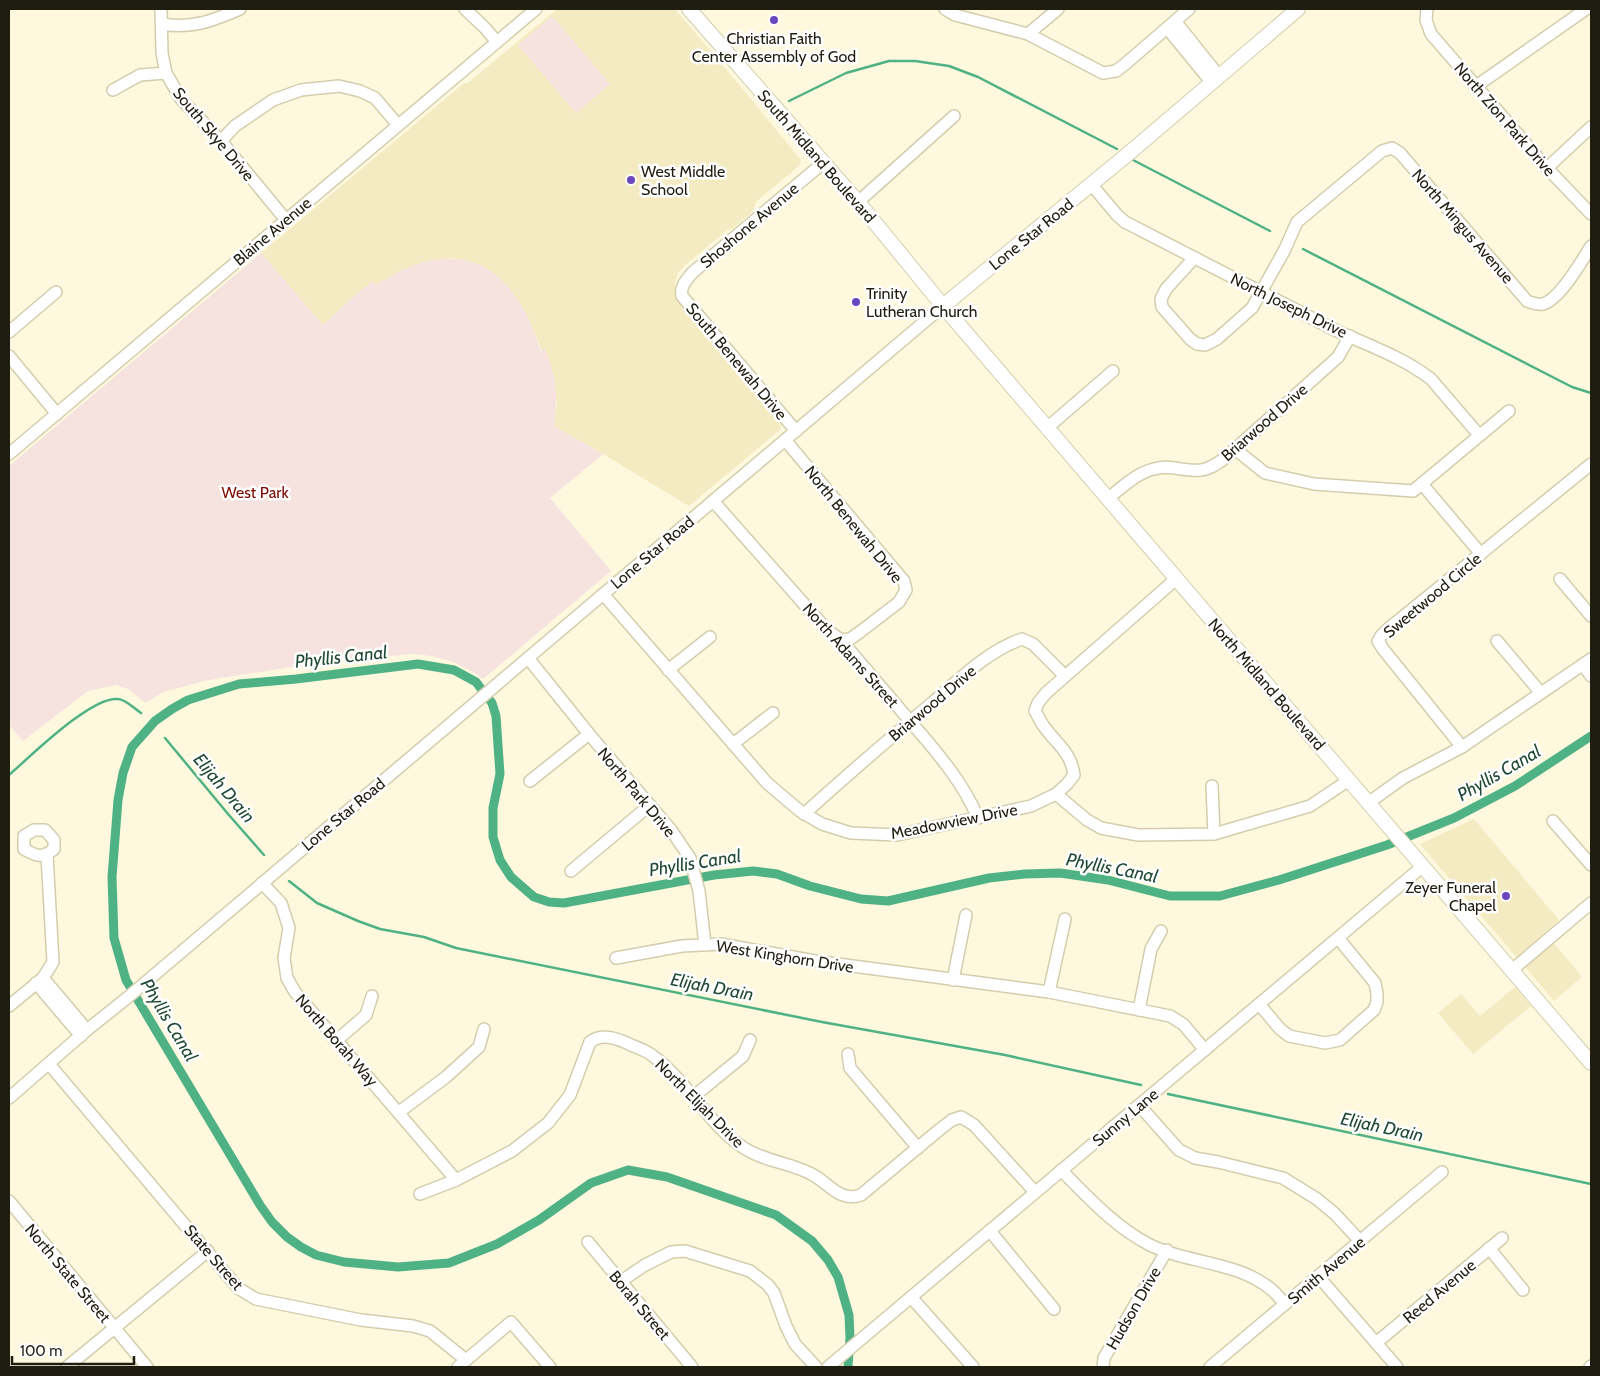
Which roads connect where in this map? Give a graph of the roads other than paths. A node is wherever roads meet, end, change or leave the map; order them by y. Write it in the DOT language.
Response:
graph roads {
  1 [pos="161,9"];
  2 [pos="240,9"];
  3 [pos="465,9"];
  4 [pos="536,9"];
  5 [pos="689,9"];
  6 [pos="945,9"];
  7 [pos="1058,9"];
  8 [pos="1189,9"];
  9 [pos="1298,9"];
  10 [pos="1586,9"];
  11 [pos="1426,15"];
  12 [pos="162,24"];
  13 [pos="1171,24"];
  14 [pos="1028,34"];
  15 [pos="497,42"];
  16 [pos="166,73"];
  17 [pos="1215,79"];
  18 [pos="1475,86"];
  19 [pos="113,90"];
  20 [pos="954,116"];
  21 [pos="398,125"];
  22 [pos="1591,127"];
  23 [pos="221,141"];
  24 [pos="823,163"];
  25 [pos="1547,168"];
  26 [pos="1091,184"];
  27 [pos="858,202"];
  28 [pos="1591,214"];
  29 [pos="286,220"];
  30 [pos="1591,246"];
  31 [pos="1194,258"];
  32 [pos="682,290"];
  33 [pos="56,292"];
  34 [pos="1262,292"];
  35 [pos="942,306"];
  36 [pos="9,332"];
  37 [pos="1350,336"];
  38 [pos="9,356"];
  39 [pos="1113,372"];
  40 [pos="1509,411"];
  41 [pos="57,414"];
  42 [pos="1047,428"];
  43 [pos="796,430"];
  44 [pos="1479,435"];
  45 [pos="785,440"];
  46 [pos="1235,449"];
  47 [pos="9,454"];
  48 [pos="1591,464"];
  49 [pos="1422,484"];
  50 [pos="1108,498"];
  51 [pos="712,501"];
  52 [pos="1481,554"];
  53 [pos="1560,578"];
  54 [pos="1176,579"];
  55 [pos="602,594"];
  56 [pos="1591,616"];
  57 [pos="710,637"];
  58 [pos="841,640"];
  59 [pos="1497,642"];
  60 [pos="528,658"];
  61 [pos="1587,662"];
  62 [pos="668,670"];
  63 [pos="1065,676"];
  64 [pos="1591,676"];
  65 [pos="1541,694"];
  66 [pos="773,713"];
  67 [pos="910,721"];
  68 [pos="589,734"];
  69 [pos="733,744"];
  70 [pos="1462,747"];
  71 [pos="1349,780"];
  72 [pos="530,781"];
  73 [pos="1212,786"];
  74 [pos="1056,794"];
  75 [pos="1368,803"];
  76 [pos="650,805"];
  77 [pos="804,814"];
  78 [pos="978,818"];
  79 [pos="1553,821"];
  80 [pos="1214,834"];
  81 [pos="47,855"];
  82 [pos="1591,865"];
  83 [pos="1423,866"];
  84 [pos="571,870"];
  85 [pos="262,883"];
  86 [pos="1591,903"];
  87 [pos="966,914"];
  88 [pos="1065,919"];
  89 [pos="1161,931"];
  90 [pos="1338,938"];
  91 [pos="704,945"];
  92 [pos="616,958"];
  93 [pos="1512,970"];
  94 [pos="953,980"];
  95 [pos="40,981"];
  96 [pos="1048,992"];
  97 [pos="372,996"];
  98 [pos="1260,1004"];
  99 [pos="9,1006"];
  100 [pos="1139,1010"];
  101 [pos="484,1028"];
  102 [pos="84,1033"];
  103 [pos="337,1040"];
  104 [pos="750,1040"];
  105 [pos="1204,1050"];
  106 [pos="848,1054"];
  107 [pos="1588,1054"];
  108 [pos="49,1064"];
  109 [pos="693,1097"];
  110 [pos="9,1098"];
  111 [pos="1139,1105"];
  112 [pos="399,1112"];
  113 [pos="918,1148"];
  114 [pos="1061,1170"];
  115 [pos="1442,1172"];
  116 [pos="456,1180"];
  117 [pos="1035,1192"];
  118 [pos="420,1194"];
  119 [pos="9,1201"];
  120 [pos="990,1231"];
  121 [pos="1502,1238"];
  122 [pos="1360,1241"];
  123 [pos="588,1242"];
  124 [pos="1489,1248"];
  125 [pos="1167,1250"];
  126 [pos="208,1251"];
  127 [pos="1318,1276"];
  128 [pos="620,1282"];
  129 [pos="1524,1290"];
  130 [pos="911,1297"];
  131 [pos="1284,1304"];
  132 [pos="1054,1309"];
  133 [pos="114,1328"];
  134 [pos="1376,1343"];
  135 [pos="462,1364"];
  136 [pos="1218,1365"];
  137 [pos="67,1367"];
  138 [pos="147,1367"];
  139 [pos="550,1367"];
  140 [pos="692,1367"];
  141 [pos="816,1367"];
  142 [pos="828,1367"];
  143 [pos="972,1367"];
  144 [pos="1103,1367"];
  145 [pos="1397,1367"];
  1 -- 12 [label="street, South Skye Drive"];
  2 -- 12 [label="street"];
  3 -- 15 [label="street"];
  4 -- 15 [label="street, Blaine Avenue"];
  5 -- 24 [label="main road, South Midland Boulevard"];
  6 -- 14 [label="street"];
  7 -- 14 [label="street"];
  8 -- 13 [label="street"];
  9 -- 17 [label="main road, Lone Star Road"];
  10 -- 18 [label="street"];
  11 -- 18 [label="street, North Zion Park Drive"];
  12 -- 16 [label="street, South Skye Drive"];
  13 -- 14 [label="street"];
  13 -- 17 [label="street"];
  15 -- 21 [label="street, Blaine Avenue"];
  16 -- 19 [label="street"];
  16 -- 23 [label="street, South Skye Drive"];
  17 -- 26 [label="main road, Lone Star Road"];
  18 -- 25 [label="street, North Zion Park Drive"];
  20 -- 27 [label="street"];
  21 -- 23 [label="street"];
  21 -- 29 [label="street, Blaine Avenue"];
  22 -- 25 [label="street"];
  23 -- 29 [label="street, South Skye Drive"];
  24 -- 27 [label="main road, South Midland Boulevard"];
  24 -- 32 [label="street, Shoshone Avenue"];
  25 -- 28 [label="street, North Zion Park Drive"];
  26 -- 31 [label="street, North Joseph Drive"];
  26 -- 35 [label="main road, Lone Star Road"];
  27 -- 35 [label="main road, South Midland Boulevard"];
  29 -- 41 [label="street, Blaine Avenue"];
  30 -- 34 [label="street, North Mingus Avenue"];
  31 -- 34 [label="street, North Joseph Drive"];
  31 -- 34 [label="street"];
  32 -- 43 [label="street, South Benewah Drive"];
  33 -- 36 [label="street"];
  34 -- 37 [label="street, North Joseph Drive"];
  35 -- 42 [label="main road, North Midland Boulevard"];
  35 -- 43 [label="street, Lone Star Road"];
  37 -- 44 [label="street, North Joseph Drive"];
  37 -- 46 [label="street, Briarwood Drive"];
  38 -- 41 [label="street"];
  39 -- 42 [label="street"];
  40 -- 44 [label="street"];
  41 -- 47 [label="street, Blaine Avenue"];
  42 -- 50 [label="main road, North Midland Boulevard"];
  43 -- 45 [label="street, Lone Star Road"];
  44 -- 49 [label="street"];
  45 -- 51 [label="street, Lone Star Road"];
  45 -- 58 [label="street, North Benewah Drive"];
  46 -- 49 [label="street"];
  46 -- 50 [label="street, Briarwood Drive"];
  48 -- 52 [label="street, Sweetwood Circle"];
  49 -- 52 [label="street"];
  50 -- 54 [label="main road, North Midland Boulevard"];
  51 -- 55 [label="street, Lone Star Road"];
  51 -- 58 [label="street, North Adams Street"];
  52 -- 70 [label="street, Sweetwood Circle"];
  53 -- 56 [label="street"];
  54 -- 63 [label="street"];
  54 -- 71 [label="main road, North Midland Boulevard"];
  55 -- 60 [label="street, Lone Star Road"];
  55 -- 62 [label="street, Meadowview Drive"];
  57 -- 62 [label="street"];
  58 -- 67 [label="street, North Adams Street"];
  59 -- 65 [label="street"];
  60 -- 68 [label="street, North Park Drive"];
  60 -- 85 [label="street, Lone Star Road"];
  61 -- 64 [label="street"];
  61 -- 65 [label="street"];
  62 -- 69 [label="street, Meadowview Drive"];
  63 -- 67 [label="street, Briarwood Drive"];
  63 -- 74 [label="street, Meadowview Drive"];
  65 -- 70 [label="street"];
  66 -- 69 [label="street"];
  67 -- 77 [label="street, Briarwood Drive"];
  67 -- 78 [label="street, North Adams Street"];
  68 -- 72 [label="street"];
  68 -- 76 [label="street, North Park Drive"];
  69 -- 77 [label="street, Meadowview Drive"];
  70 -- 75 [label="street"];
  71 -- 75 [label="main road, North Midland Boulevard"];
  71 -- 80 [label="street"];
  73 -- 80 [label="street"];
  74 -- 78 [label="street, Meadowview Drive"];
  74 -- 80 [label="street"];
  75 -- 83 [label="main road, North Midland Boulevard"];
  76 -- 84 [label="street"];
  76 -- 91 [label="street, North Park Drive"];
  77 -- 78 [label="street, Meadowview Drive"];
  79 -- 82 [label="street"];
  81 -- 95 [label="street"];
  83 -- 90 [label="street, Sunny Lane"];
  83 -- 93 [label="main road, North Midland Boulevard"];
  85 -- 102 [label="street, Lone Star Road"];
  85 -- 103 [label="street, North Borah Way"];
  86 -- 93 [label="street"];
  87 -- 94 [label="street"];
  88 -- 96 [label="street"];
  89 -- 100 [label="street"];
  90 -- 98 [label="street, Sunny Lane"];
  90 -- 98 [label="street"];
  91 -- 92 [label="street, West Kinghorn Drive"];
  91 -- 94 [label="street, West Kinghorn Drive"];
  93 -- 107 [label="main road, North Midland Boulevard"];
  94 -- 96 [label="street, West Kinghorn Drive"];
  95 -- 99 [label="street"];
  95 -- 102 [label="street"];
  96 -- 100 [label="street, West Kinghorn Drive"];
  97 -- 103 [label="street"];
  98 -- 105 [label="street, Sunny Lane"];
  100 -- 105 [label="street, West Kinghorn Drive"];
  101 -- 112 [label="street"];
  102 -- 108 [label="street, Lone Star Road"];
  103 -- 112 [label="street, North Borah Way"];
  104 -- 109 [label="street"];
  105 -- 111 [label="street, Sunny Lane"];
  106 -- 113 [label="street"];
  108 -- 110 [label="street, Lone Star Road"];
  108 -- 126 [label="street, State Street"];
  109 -- 113 [label="street, North Elijah Drive"];
  109 -- 116 [label="street, North Elijah Drive"];
  111 -- 114 [label="street, Sunny Lane"];
  111 -- 122 [label="street"];
  112 -- 116 [label="street, North Borah Way"];
  113 -- 117 [label="street, North Elijah Drive"];
  114 -- 117 [label="street, Sunny Lane"];
  114 -- 125 [label="street"];
  115 -- 122 [label="street, Smith Avenue"];
  116 -- 118 [label="street"];
  117 -- 120 [label="street, Sunny Lane"];
  119 -- 133 [label="street, North State Street"];
  120 -- 130 [label="street, Sunny Lane"];
  120 -- 132 [label="street"];
  121 -- 124 [label="street, Reed Avenue"];
  122 -- 127 [label="street, Smith Avenue"];
  123 -- 128 [label="street, Borah Street"];
  124 -- 129 [label="street"];
  124 -- 134 [label="street, Reed Avenue"];
  125 -- 131 [label="street"];
  125 -- 144 [label="street, Hudson Drive"];
  126 -- 133 [label="street"];
  126 -- 135 [label="street, State Street"];
  127 -- 131 [label="street, Smith Avenue"];
  127 -- 134 [label="street"];
  128 -- 140 [label="street, Borah Street"];
  128 -- 141 [label="street"];
  130 -- 142 [label="street, Sunny Lane"];
  130 -- 143 [label="street"];
  131 -- 136 [label="street, Smith Avenue"];
  133 -- 137 [label="street"];
  133 -- 138 [label="street, North State Street"];
  134 -- 145 [label="street"];
  135 -- 139 [label="street"];
}
